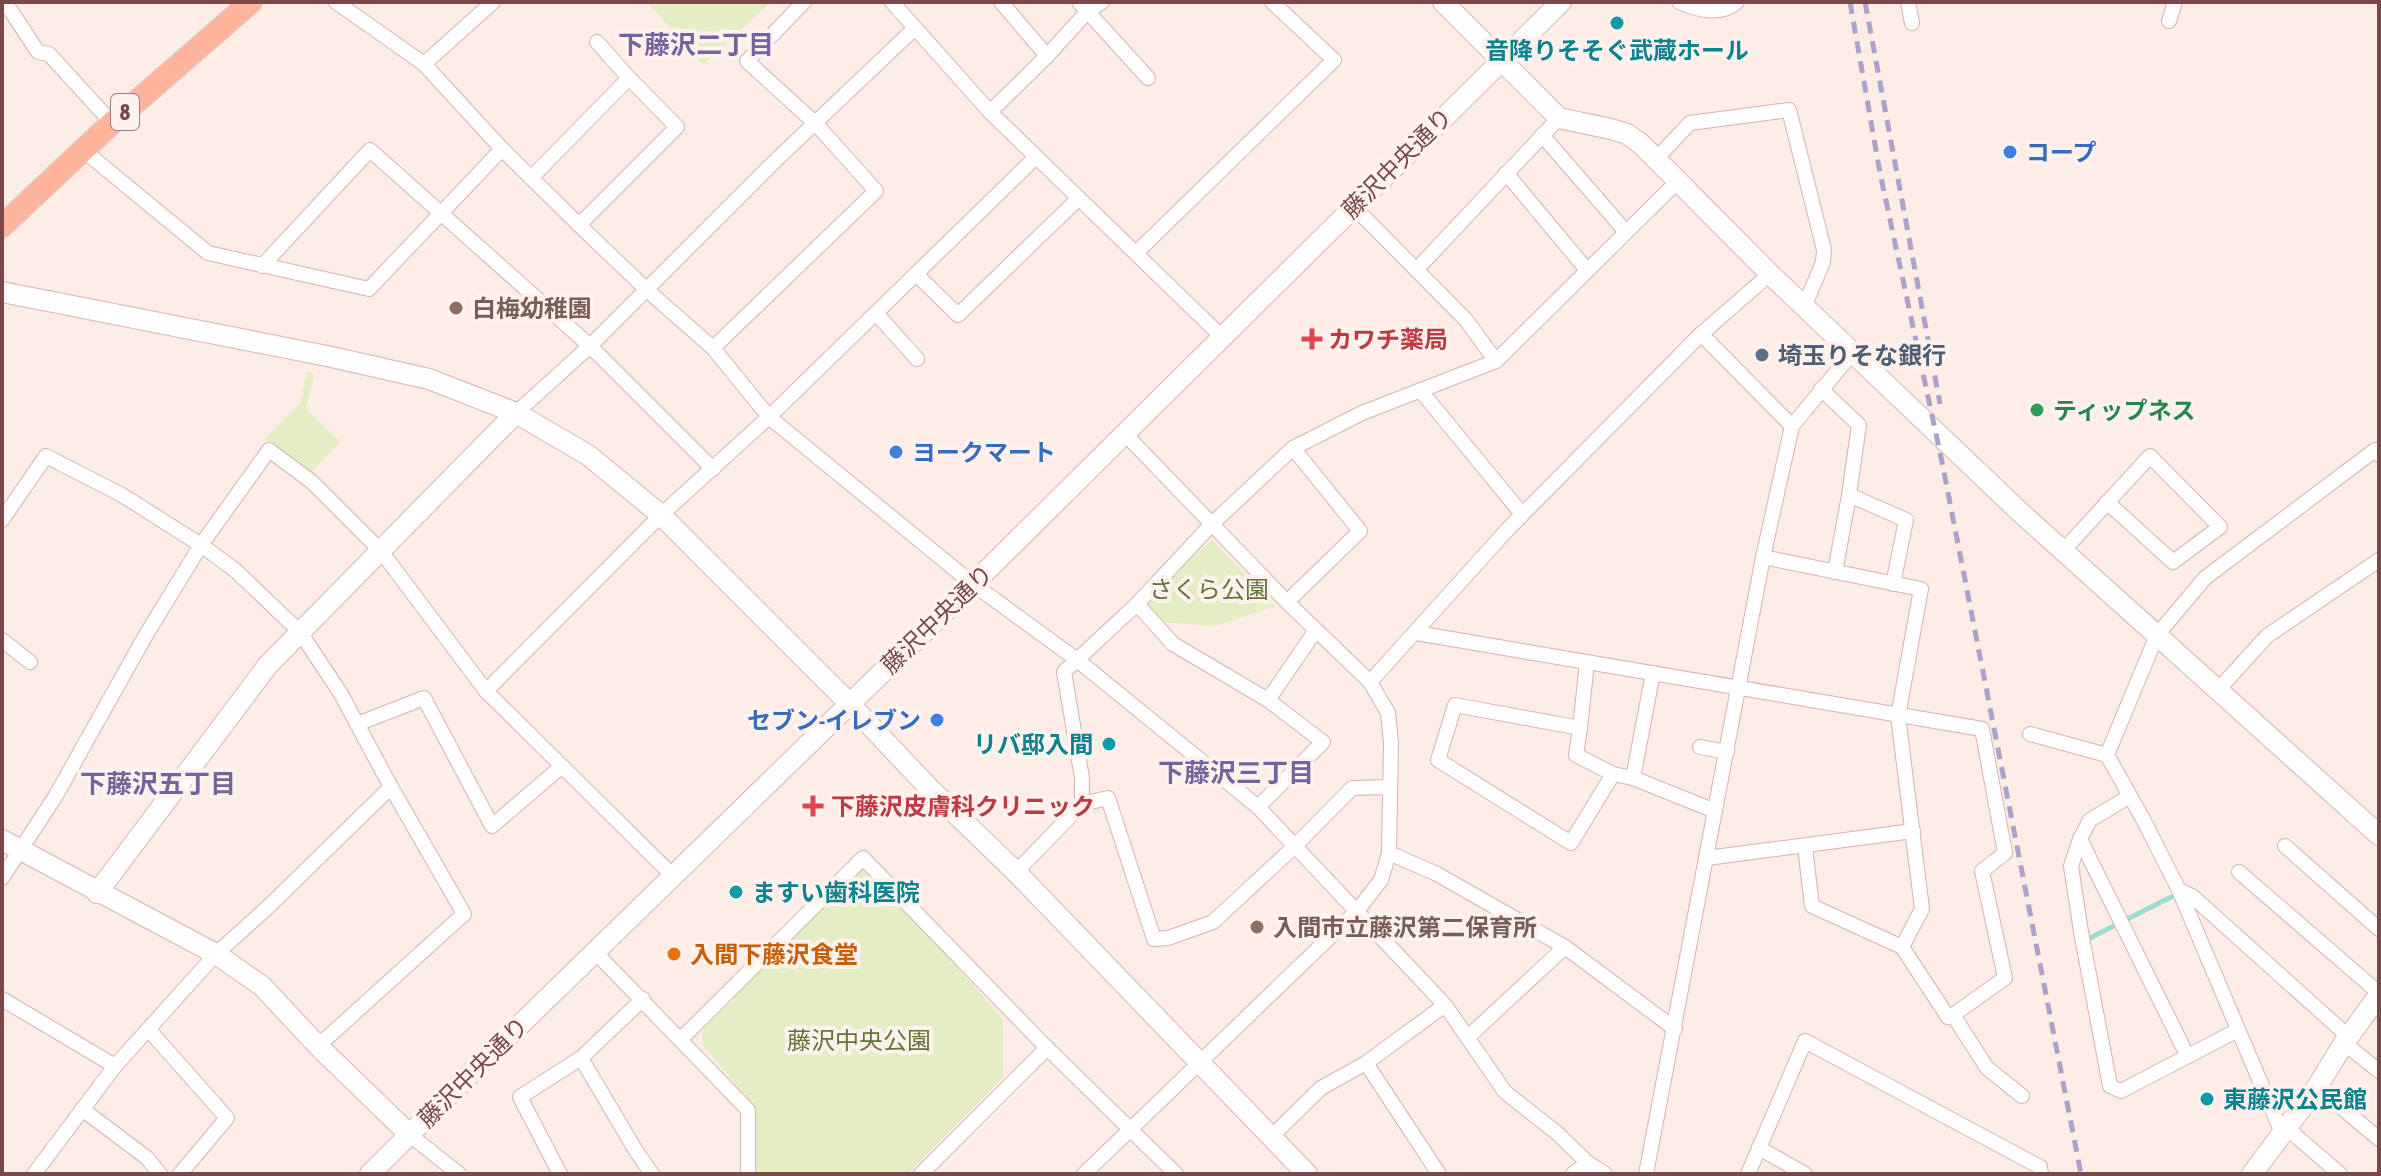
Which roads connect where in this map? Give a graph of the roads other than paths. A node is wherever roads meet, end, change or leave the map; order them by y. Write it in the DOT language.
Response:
graph roads {
  1 [pos="5,2"];
  2 [pos="251,2"];
  3 [pos="336,2"];
  4 [pos="493,2"];
  5 [pos="804,2"];
  6 [pos="892,2"];
  7 [pos="1001,2"];
  8 [pos="1102,2"];
  9 [pos="1272,2"];
  10 [pos="1443,2"];
  11 [pos="1561,2"];
  12 [pos="1737,2"];
  13 [pos="1908,2"];
  14 [pos="2175,2"];
  15 [pos="1691,4"];
  16 [pos="1083,7"];
  17 [pos="2169,21"];
  18 [pos="1912,23"];
  19 [pos="915,28"];
  20 [pos="597,42"];
  21 [pos="1047,56"];
  22 [pos="1500,60"];
  23 [pos="424,64"];
  24 [pos="629,78"];
  25 [pos="1148,78"];
  26 [pos="990,112"];
  27 [pos="1559,118"];
  28 [pos="112,123"];
  29 [pos="816,124"];
  30 [pos="1542,135"];
  31 [pos="502,149"];
  32 [pos="83,150"];
  33 [pos="1036,157"];
  34 [pos="1656,159"];
  35 [pos="1506,173"];
  36 [pos="532,177"];
  37 [pos="1679,180"];
  38 [pos="1078,199"];
  39 [pos="1354,207"];
  40 [pos="441,213"];
  41 [pos="579,225"];
  42 [pos="2,226"];
  43 [pos="1626,232"];
  44 [pos="1137,252"];
  45 [pos="262,266"];
  46 [pos="1416,270"];
  47 [pos="1587,270"];
  48 [pos="916,274"];
  49 [pos="1770,274"];
  50 [pos="648,291"];
  51 [pos="2,292"];
  52 [pos="1805,305"];
  53 [pos="876,313"];
  54 [pos="1701,334"];
  55 [pos="1222,337"];
  56 [pos="590,346"];
  57 [pos="713,348"];
  58 [pos="1853,352"];
  59 [pos="917,359"];
  60 [pos="1496,361"];
  61 [pos="1821,389"];
  62 [pos="1420,390"];
  63 [pos="516,413"];
  64 [pos="769,417"];
  65 [pos="1792,426"];
  66 [pos="1125,434"];
  67 [pos="1293,448"];
  68 [pos="2379,455"];
  69 [pos="713,469"];
  70 [pos="1849,495"];
  71 [pos="2107,502"];
  72 [pos="1522,514"];
  73 [pos="661,515"];
  74 [pos="2,520"];
  75 [pos="1212,524"];
  76 [pos="201,545"];
  77 [pos="381,551"];
  78 [pos="2063,551"];
  79 [pos="1763,557"];
  80 [pos="2379,560"];
  81 [pos="1835,572"];
  82 [pos="973,584"];
  83 [pos="1893,584"];
  84 [pos="1287,602"];
  85 [pos="1137,604"];
  86 [pos="1316,630"];
  87 [pos="300,632"];
  88 [pos="1416,633"];
  89 [pos="2157,635"];
  90 [pos="2,640"];
  91 [pos="1076,659"];
  92 [pos="30,662"];
  93 [pos="1587,662"];
  94 [pos="1653,673"];
  95 [pos="1370,682"];
  96 [pos="1740,687"];
  97 [pos="2218,690"];
  98 [pos="486,691"];
  99 [pos="1268,700"];
  100 [pos="849,703"];
  101 [pos="1898,716"];
  102 [pos="357,724"];
  103 [pos="1580,728"];
  104 [pos="2030,734"];
  105 [pos="1700,747"];
  106 [pos="1727,752"];
  107 [pos="2107,755"];
  108 [pos="561,767"];
  109 [pos="1613,774"];
  110 [pos="1633,778"];
  111 [pos="391,787"];
  112 [pos="1390,787"];
  113 [pos="2130,796"];
  114 [pos="1082,804"];
  115 [pos="1258,807"];
  116 [pos="1715,811"];
  117 [pos="1913,831"];
  118 [pos="2379,835"];
  119 [pos="2080,839"];
  120 [pos="11,845"];
  121 [pos="1295,846"];
  122 [pos="2285,846"];
  123 [pos="1805,847"];
  124 [pos="1389,853"];
  125 [pos="1707,858"];
  126 [pos="1016,872"];
  127 [pos="2239,872"];
  128 [pos="673,876"];
  129 [pos="2,878"];
  130 [pos="2179,890"];
  131 [pos="97,893"];
  132 [pos="1357,911"];
  133 [pos="2379,929"];
  134 [pos="1565,947"];
  135 [pos="1902,947"];
  136 [pos="595,952"];
  137 [pos="216,954"];
  138 [pos="2379,994"];
  139 [pos="2,999"];
  140 [pos="643,999"];
  141 [pos="1445,1005"];
  142 [pos="1953,1015"];
  143 [pos="1675,1029"];
  144 [pos="149,1030"];
  145 [pos="2238,1030"];
  146 [pos="1468,1037"];
  147 [pos="681,1039"];
  148 [pos="2346,1040"];
  149 [pos="318,1046"];
  150 [pos="1047,1048"];
  151 [pos="2187,1055"];
  152 [pos="581,1058"];
  153 [pos="1366,1063"];
  154 [pos="1199,1064"];
  155 [pos="115,1066"];
  156 [pos="2379,1071"];
  157 [pos="2317,1087"];
  158 [pos="2022,1096"];
  159 [pos="82,1109"];
  160 [pos="2285,1129"];
  161 [pos="1130,1130"];
  162 [pos="410,1135"];
  163 [pos="1271,1137"];
  164 [pos="2379,1139"];
  165 [pos="1759,1148"];
  166 [pos="1588,1163"];
  167 [pos="2255,1173"];
  168 [pos="34,1174"];
  169 [pos="160,1174"];
  170 [pos="180,1174"];
  171 [pos="370,1174"];
  172 [pos="459,1174"];
  173 [pos="560,1174"];
  174 [pos="652,1174"];
  175 [pos="748,1174"];
  176 [pos="921,1174"];
  177 [pos="1084,1174"];
  178 [pos="1176,1174"];
  179 [pos="1307,1174"];
  180 [pos="1439,1174"];
  181 [pos="1573,1174"];
  182 [pos="1605,1174"];
  183 [pos="1646,1174"];
  184 [pos="1748,1174"];
  185 [pos="1805,1174"];
  186 [pos="2041,1174"];
  187 [pos="2340,1174"];
  1 -- 28 [label="street"];
  2 -- 28 [label="main road, 8"];
  3 -- 23 [label="street"];
  4 -- 23 [label="street"];
  5 -- 29 [label="street"];
  6 -- 19 [label="street"];
  7 -- 21 [label="street"];
  8 -- 16 [label="street"];
  9 -- 44 [label="street"];
  10 -- 22 [label="street"];
  11 -- 22 [label="street, 藤沢中央通り"];
  12 -- 15 [label="street"];
  13 -- 18 [label="street"];
  14 -- 17 [label="street"];
  16 -- 21 [label="street"];
  16 -- 25 [label="street"];
  19 -- 26 [label="street"];
  19 -- 29 [label="street"];
  20 -- 24 [label="street"];
  21 -- 26 [label="street"];
  22 -- 27 [label="street"];
  22 -- 39 [label="street, 藤沢中央通り"];
  23 -- 31 [label="street"];
  24 -- 36 [label="street"];
  24 -- 41 [label="street"];
  26 -- 33 [label="street"];
  27 -- 30 [label="street"];
  27 -- 34 [label="street"];
  28 -- 32 [label="main road, 8"];
  29 -- 50 [label="street"];
  29 -- 57 [label="street"];
  30 -- 35 [label="street"];
  30 -- 43 [label="street"];
  31 -- 36 [label="street"];
  31 -- 40 [label="street"];
  32 -- 42 [label="main road, 8"];
  32 -- 45 [label="street"];
  33 -- 38 [label="street"];
  33 -- 48 [label="street"];
  34 -- 37 [label="street"];
  34 -- 52 [label="street"];
  35 -- 46 [label="street"];
  35 -- 47 [label="street"];
  36 -- 41 [label="street"];
  37 -- 43 [label="street"];
  37 -- 49 [label="street"];
  38 -- 44 [label="street"];
  38 -- 48 [label="street"];
  39 -- 46 [label="street"];
  39 -- 55 [label="street, 藤沢中央通り"];
  40 -- 45 [label="street"];
  40 -- 45 [label="street"];
  40 -- 56 [label="street"];
  41 -- 50 [label="street"];
  43 -- 47 [label="street"];
  44 -- 55 [label="street"];
  46 -- 60 [label="street"];
  47 -- 60 [label="street"];
  48 -- 53 [label="street"];
  49 -- 52 [label="street"];
  49 -- 54 [label="street"];
  50 -- 56 [label="street"];
  50 -- 57 [label="street"];
  51 -- 63 [label="street"];
  52 -- 58 [label="street"];
  53 -- 59 [label="street"];
  53 -- 64 [label="street"];
  54 -- 65 [label="street"];
  54 -- 72 [label="street"];
  55 -- 66 [label="street, 藤沢中央通り"];
  56 -- 63 [label="street"];
  56 -- 69 [label="street"];
  57 -- 64 [label="street"];
  58 -- 61 [label="street"];
  58 -- 78 [label="street"];
  60 -- 62 [label="street"];
  61 -- 65 [label="street"];
  61 -- 70 [label="street"];
  62 -- 67 [label="street"];
  62 -- 72 [label="street"];
  63 -- 73 [label="street"];
  63 -- 77 [label="street"];
  64 -- 69 [label="street"];
  64 -- 82 [label="street"];
  65 -- 79 [label="street"];
  66 -- 75 [label="street"];
  66 -- 82 [label="street, 藤沢中央通り"];
  67 -- 75 [label="street"];
  67 -- 84 [label="street"];
  68 -- 89 [label="street"];
  69 -- 73 [label="street"];
  70 -- 81 [label="street"];
  70 -- 83 [label="street"];
  71 -- 71 [label="street"];
  71 -- 78 [label="street"];
  72 -- 88 [label="street"];
  73 -- 98 [label="street"];
  73 -- 100 [label="street"];
  74 -- 76 [label="street"];
  75 -- 84 [label="street"];
  75 -- 85 [label="street"];
  76 -- 77 [label="street"];
  76 -- 87 [label="street"];
  76 -- 120 [label="street"];
  77 -- 87 [label="street"];
  77 -- 98 [label="street"];
  78 -- 89 [label="street"];
  79 -- 81 [label="street"];
  79 -- 96 [label="street"];
  80 -- 97 [label="street"];
  81 -- 83 [label="street"];
  82 -- 91 [label="street"];
  82 -- 100 [label="street, 藤沢中央通り"];
  83 -- 101 [label="street"];
  84 -- 86 [label="street"];
  85 -- 91 [label="street"];
  85 -- 99 [label="street"];
  86 -- 95 [label="street"];
  86 -- 99 [label="street"];
  87 -- 102 [label="street"];
  87 -- 131 [label="street"];
  88 -- 93 [label="street"];
  88 -- 95 [label="street"];
  89 -- 97 [label="street"];
  89 -- 107 [label="street"];
  90 -- 92 [label="street"];
  91 -- 114 [label="street"];
  91 -- 115 [label="street"];
  93 -- 94 [label="street"];
  93 -- 103 [label="street"];
  94 -- 96 [label="street"];
  94 -- 110 [label="street"];
  95 -- 112 [label="street"];
  96 -- 101 [label="street"];
  96 -- 106 [label="street"];
  97 -- 118 [label="street"];
  98 -- 108 [label="street"];
  99 -- 115 [label="street"];
  100 -- 126 [label="street"];
  100 -- 128 [label="street, 藤沢中央通り"];
  101 -- 117 [label="street"];
  101 -- 142 [label="street"];
  102 -- 108 [label="street"];
  102 -- 111 [label="street"];
  103 -- 109 [label="street"];
  103 -- 109 [label="street"];
  104 -- 107 [label="street"];
  105 -- 106 [label="street"];
  106 -- 116 [label="street"];
  107 -- 113 [label="street"];
  108 -- 128 [label="street"];
  109 -- 110 [label="street"];
  110 -- 116 [label="street"];
  111 -- 137 [label="street"];
  111 -- 149 [label="street"];
  112 -- 121 [label="street"];
  112 -- 124 [label="street"];
  113 -- 119 [label="street"];
  113 -- 130 [label="street"];
  114 -- 121 [label="street"];
  114 -- 126 [label="street"];
  115 -- 121 [label="street"];
  116 -- 125 [label="street"];
  117 -- 123 [label="street"];
  117 -- 135 [label="street"];
  119 -- 151 [label="street"];
  119 -- 151 [label="street"];
  120 -- 129 [label="street"];
  120 -- 131 [label="street"];
  121 -- 132 [label="street"];
  122 -- 133 [label="street"];
  123 -- 125 [label="street"];
  123 -- 135 [label="street"];
  124 -- 132 [label="street"];
  124 -- 134 [label="street"];
  125 -- 143 [label="street"];
  126 -- 154 [label="street"];
  127 -- 138 [label="street"];
  128 -- 136 [label="street, 藤沢中央通り"];
  130 -- 145 [label="street"];
  130 -- 148 [label="street"];
  131 -- 137 [label="street"];
  132 -- 141 [label="street"];
  132 -- 154 [label="street"];
  134 -- 143 [label="street"];
  134 -- 146 [label="street"];
  135 -- 142 [label="street"];
  136 -- 140 [label="street"];
  136 -- 162 [label="street, 藤沢中央通り"];
  137 -- 144 [label="street"];
  137 -- 149 [label="street"];
  138 -- 148 [label="street"];
  139 -- 155 [label="street"];
  140 -- 147 [label="street"];
  140 -- 152 [label="street"];
  141 -- 146 [label="street"];
  141 -- 153 [label="street"];
  142 -- 158 [label="street"];
  143 -- 183 [label="street"];
  144 -- 155 [label="street"];
  144 -- 170 [label="street"];
  145 -- 151 [label="street"];
  145 -- 160 [label="street"];
  146 -- 166 [label="street"];
  147 -- 150 [label="street"];
  147 -- 175 [label="street"];
  148 -- 156 [label="street"];
  148 -- 157 [label="street"];
  149 -- 162 [label="street"];
  150 -- 161 [label="street"];
  150 -- 176 [label="street"];
  152 -- 173 [label="street"];
  152 -- 174 [label="street"];
  153 -- 163 [label="street"];
  153 -- 180 [label="street"];
  154 -- 161 [label="street"];
  154 -- 163 [label="street"];
  155 -- 159 [label="street"];
  157 -- 160 [label="street"];
  157 -- 164 [label="street"];
  159 -- 168 [label="street"];
  159 -- 169 [label="street"];
  160 -- 167 [label="street"];
  160 -- 187 [label="street"];
  161 -- 177 [label="street"];
  161 -- 178 [label="street"];
  162 -- 171 [label="street, 藤沢中央通り"];
  162 -- 172 [label="street"];
  163 -- 179 [label="street"];
  165 -- 184 [label="street"];
  165 -- 185 [label="street"];
  165 -- 186 [label="street"];
  166 -- 181 [label="street"];
  166 -- 182 [label="street"];
}
